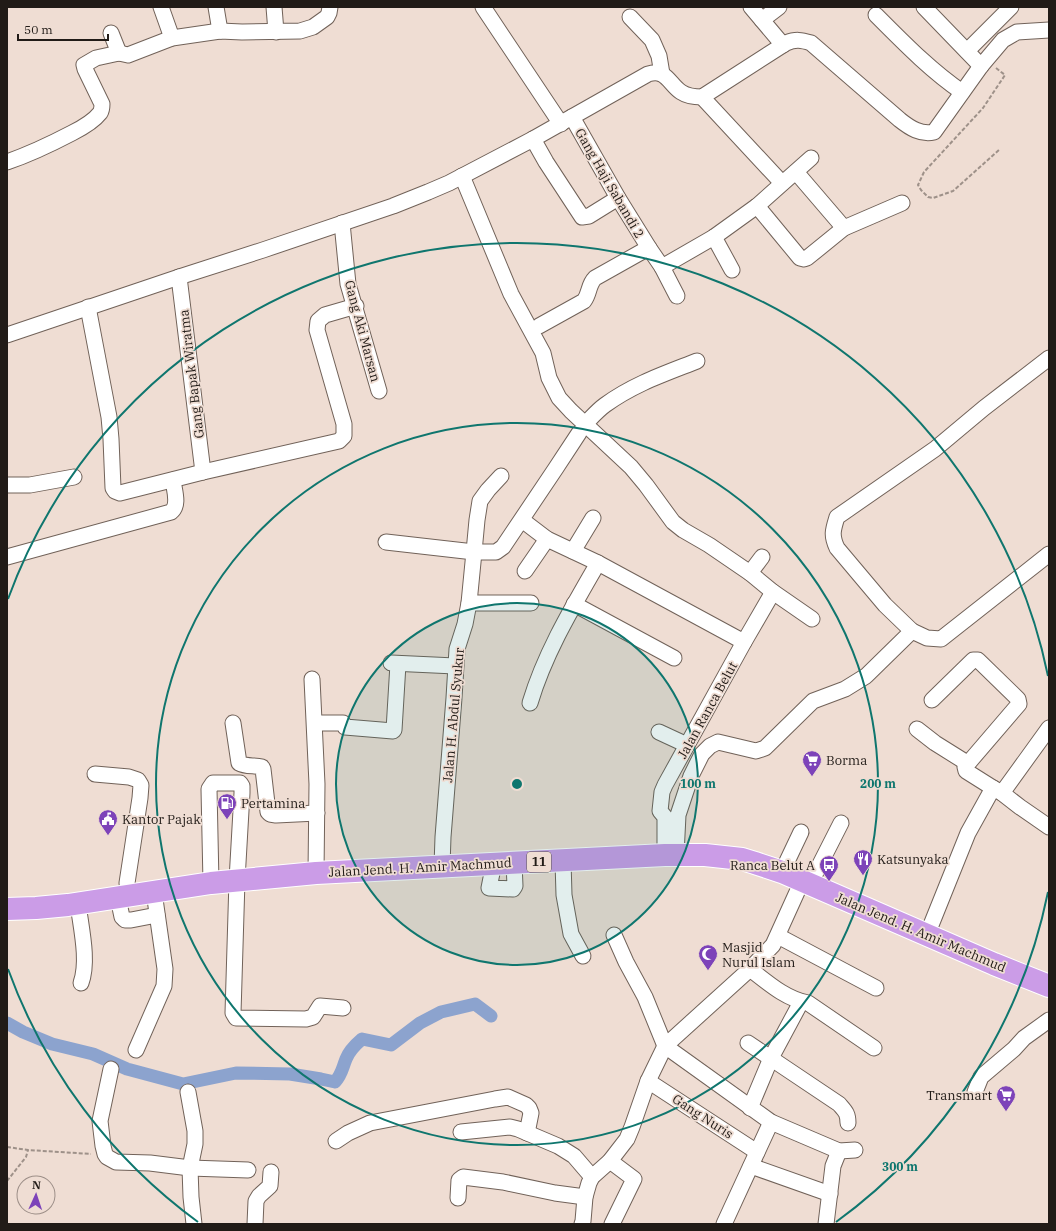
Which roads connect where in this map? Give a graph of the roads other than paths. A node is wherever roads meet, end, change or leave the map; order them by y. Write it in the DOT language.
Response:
graph roads {
  1 [pos="161,7"];
  2 [pos="216,7"];
  3 [pos="274,7"];
  4 [pos="330,7"];
  5 [pos="483,7"];
  6 [pos="751,7"];
  7 [pos="779,7"];
  8 [pos="924,7"];
  9 [pos="1010,7"];
  10 [pos="876,15"];
  11 [pos="630,17"];
  12 [pos="762,20"];
  13 [pos="1049,30"];
  14 [pos="220,31"];
  15 [pos="276,32"];
  16 [pos="111,33"];
  17 [pos="172,38"];
  18 [pos="783,45"];
  19 [pos="967,51"];
  20 [pos="119,53"];
  21 [pos="984,63"];
  22 [pos="662,74"];
  23 [pos="962,92"];
  24 [pos="702,97"];
  25 [pos="566,121"];
  26 [pos="533,139"];
  27 [pos="811,158"];
  28 [pos="7,162"];
  29 [pos="796,172"];
  30 [pos="462,176"];
  31 [pos="782,182"];
  32 [pos="618,198"];
  33 [pos="902,203"];
  34 [pos="757,206"];
  35 [pos="342,223"];
  36 [pos="844,228"];
  37 [pos="714,237"];
  38 [pos="649,248"];
  39 [pos="662,268"];
  40 [pos="732,270"];
  41 [pos="179,277"];
  42 [pos="677,296"];
  43 [pos="356,306"];
  44 [pos="88,307"];
  45 [pos="539,326"];
  46 [pos="7,335"];
  47 [pos="1049,358"];
  48 [pos="698,361"];
  49 [pos="379,391"];
  50 [pos="582,428"];
  51 [pos="202,472"];
  52 [pos="501,476"];
  53 [pos="74,477"];
  54 [pos="173,480"];
  55 [pos="30,485"];
  56 [pos="7,486"];
  57 [pos="7,494"];
  58 [pos="593,518"];
  59 [pos="522,520"];
  60 [pos="547,539"];
  61 [pos="386,542"];
  62 [pos="573,551"];
  63 [pos="474,552"];
  64 [pos="1049,554"];
  65 [pos="7,556"];
  66 [pos="762,557"];
  67 [pos="598,563"];
  68 [pos="525,571"];
  69 [pos="750,573"];
  70 [pos="773,592"];
  71 [pos="469,603"];
  72 [pos="531,603"];
  73 [pos="574,604"];
  74 [pos="812,619"];
  75 [pos="912,631"];
  76 [pos="744,642"];
  77 [pos="674,658"];
  78 [pos="455,666"];
  79 [pos="312,679"];
  80 [pos="932,700"];
  81 [pos="530,703"];
  82 [pos="233,723"];
  83 [pos="315,723"];
  84 [pos="1049,728"];
  85 [pos="917,729"];
  86 [pos="659,732"];
  87 [pos="692,742"];
  88 [pos="710,746"];
  89 [pos="967,763"];
  90 [pos="94,774"];
  91 [pos="997,790"];
  92 [pos="317,813"];
  93 [pos="841,823"];
  94 [pos="1049,827"];
  95 [pos="801,832"];
  96 [pos="671,855"];
  97 [pos="563,861"];
  98 [pos="442,866"];
  99 [pos="782,872"];
  100 [pos="316,873"];
  101 [pos="237,880"];
  102 [pos="211,883"];
  103 [pos="806,883"];
  104 [pos="154,892"];
  105 [pos="124,897"];
  106 [pos="78,904"];
  107 [pos="7,909"];
  108 [pos="157,915"];
  109 [pos="614,935"];
  110 [pos="927,935"];
  111 [pos="778,936"];
  112 [pos="583,956"];
  113 [pos="750,969"];
  114 [pos="81,983"];
  115 [pos="1049,986"];
  116 [pos="876,988"];
  117 [pos="801,1002"];
  118 [pos="343,1008"];
  119 [pos="1049,1020"];
  120 [pos="669,1042"];
  121 [pos="748,1043"];
  122 [pos="874,1048"];
  123 [pos="136,1050"];
  124 [pos="770,1058"];
  125 [pos="111,1069"];
  126 [pos="648,1080"];
  127 [pos="188,1092"];
  128 [pos="975,1092"];
  129 [pos="750,1108"];
  130 [pos="771,1122"];
  131 [pos="848,1123"];
  132 [pos="461,1132"];
  133 [pos="527,1133"];
  134 [pos="336,1141"];
  135 [pos="839,1150"];
  136 [pos="855,1150"];
  137 [pos="754,1159"];
  138 [pos="610,1160"];
  139 [pos="190,1168"];
  140 [pos="248,1170"];
  141 [pos="271,1172"];
  142 [pos="592,1177"];
  143 [pos="830,1194"];
  144 [pos="585,1197"];
  145 [pos="458,1198"];
  146 [pos="194,1224"];
  147 [pos="256,1224"];
  148 [pos="582,1224"];
  149 [pos="612,1224"];
  150 [pos="724,1224"];
  151 [pos="826,1224"];
  1 -- 17 [label="street"];
  2 -- 14 [label="street"];
  3 -- 15 [label="street"];
  4 -- 15 [label="street"];
  5 -- 25 [label="street, Gang Haji Sabandi 2"];
  6 -- 12 [label="street"];
  7 -- 12 [label="street"];
  8 -- 19 [label="street"];
  9 -- 19 [label="street"];
  10 -- 23 [label="street"];
  11 -- 22 [label="street"];
  12 -- 18 [label="street"];
  13 -- 21 [label="street"];
  14 -- 15 [label="street"];
  14 -- 17 [label="street"];
  16 -- 20 [label="street"];
  17 -- 20 [label="street"];
  18 -- 23 [label="street"];
  18 -- 24 [label="street"];
  19 -- 21 [label="street"];
  20 -- 28 [label="street"];
  21 -- 23 [label="street"];
  22 -- 24 [label="street"];
  22 -- 25 [label="street"];
  24 -- 31 [label="street"];
  25 -- 26 [label="street"];
  25 -- 32 [label="street, Gang Haji Sabandi 2"];
  26 -- 30 [label="street"];
  26 -- 32 [label="street"];
  27 -- 29 [label="street"];
  29 -- 31 [label="street"];
  29 -- 36 [label="street"];
  30 -- 35 [label="street"];
  30 -- 50 [label="street"];
  31 -- 34 [label="street"];
  32 -- 38 [label="street, Gang Haji Sabandi 2"];
  33 -- 36 [label="street"];
  34 -- 36 [label="street"];
  34 -- 37 [label="street"];
  35 -- 41 [label="street"];
  35 -- 43 [label="street, Gang Aki Marsan"];
  37 -- 39 [label="street"];
  37 -- 40 [label="street"];
  38 -- 39 [label="street, Gang Haji Sabandi 2"];
  38 -- 45 [label="street"];
  39 -- 42 [label="street, Gang Haji Sabandi 2"];
  41 -- 44 [label="street"];
  41 -- 51 [label="street, Gang Bapak Wiratma"];
  43 -- 49 [label="street, Gang Aki Marsan"];
  43 -- 51 [label="street"];
  44 -- 46 [label="street"];
  44 -- 54 [label="street"];
  47 -- 75 [label="street"];
  48 -- 50 [label="street"];
  50 -- 59 [label="street"];
  50 -- 69 [label="street"];
  51 -- 54 [label="street"];
  52 -- 63 [label="street, Jalan H. Abdul Syukur"];
  53 -- 55 [label="street"];
  54 -- 65 [label="street"];
  55 -- 56 [label="street"];
  55 -- 57 [label="street"];
  58 -- 62 [label="street"];
  59 -- 60 [label="street"];
  59 -- 63 [label="street"];
  60 -- 62 [label="street"];
  60 -- 68 [label="street"];
  61 -- 63 [label="street"];
  62 -- 67 [label="street"];
  63 -- 71 [label="street, Jalan H. Abdul Syukur"];
  64 -- 75 [label="street"];
  66 -- 69 [label="street"];
  67 -- 73 [label="street"];
  67 -- 76 [label="street"];
  69 -- 70 [label="street"];
  70 -- 74 [label="street"];
  70 -- 76 [label="street, Jalan Ranca Belut"];
  71 -- 72 [label="street"];
  71 -- 78 [label="street, Jalan H. Abdul Syukur"];
  73 -- 77 [label="street"];
  73 -- 81 [label="street"];
  75 -- 88 [label="street"];
  76 -- 87 [label="street, Jalan Ranca Belut"];
  78 -- 83 [label="street"];
  78 -- 98 [label="street, Jalan H. Abdul Syukur"];
  79 -- 83 [label="street"];
  80 -- 89 [label="street"];
  82 -- 92 [label="street"];
  83 -- 92 [label="street"];
  84 -- 91 [label="street"];
  85 -- 89 [label="street"];
  86 -- 87 [label="street"];
  87 -- 88 [label="street"];
  87 -- 96 [label="street, Jalan Ranca Belut"];
  88 -- 96 [label="street"];
  89 -- 91 [label="street"];
  90 -- 105 [label="street"];
  91 -- 94 [label="street"];
  91 -- 110 [label="street"];
  92 -- 100 [label="street"];
  93 -- 103 [label="street"];
  95 -- 99 [label="street"];
  96 -- 97 [label="highway, Jalan Jend. H. Amir Machmud / 11"];
  96 -- 99 [label="highway, Jalan Jend. H. Amir Machmud / 11"];
  97 -- 98 [label="highway, Jalan Jend. H. Amir Machmud / 11"];
  97 -- 112 [label="street"];
  98 -- 100 [label="highway, Jalan Jend. H. Amir Machmud / 11"];
  99 -- 103 [label="highway, Jalan Jend. H. Amir Machmud / 11"];
  100 -- 101 [label="highway, Jalan Jend. H. Amir Machmud / 11"];
  101 -- 102 [label="highway, Jalan Jend. H. Amir Machmud / 11"];
  101 -- 102 [label="street"];
  101 -- 118 [label="street"];
  102 -- 104 [label="highway, Jalan Jend. H. Amir Machmud / 11"];
  103 -- 110 [label="highway, Jalan Jend. H. Amir Machmud / 11"];
  103 -- 111 [label="street"];
  104 -- 105 [label="highway, Jalan Jend. H. Amir Machmud / 11"];
  104 -- 108 [label="street"];
  105 -- 106 [label="highway, Jalan Jend. H. Amir Machmud / 11"];
  105 -- 108 [label="street"];
  106 -- 107 [label="highway, Jalan Jend. H. Amir Machmud / 11"];
  106 -- 114 [label="street"];
  108 -- 123 [label="street"];
  109 -- 120 [label="street"];
  110 -- 115 [label="highway, Jalan Jend. H. Amir Machmud / 11"];
  111 -- 113 [label="street"];
  111 -- 116 [label="street"];
  113 -- 117 [label="street"];
  113 -- 120 [label="street"];
  117 -- 122 [label="street"];
  117 -- 124 [label="street"];
  119 -- 128 [label="street"];
  120 -- 126 [label="street"];
  120 -- 129 [label="street"];
  121 -- 124 [label="street"];
  124 -- 129 [label="street"];
  124 -- 131 [label="street"];
  125 -- 139 [label="street"];
  126 -- 137 [label="street, Gang Nuris"];
  126 -- 138 [label="street"];
  127 -- 139 [label="street"];
  129 -- 130 [label="street"];
  130 -- 135 [label="street"];
  130 -- 137 [label="street"];
  132 -- 133 [label="street"];
  133 -- 134 [label="street"];
  133 -- 142 [label="street"];
  135 -- 136 [label="street"];
  135 -- 143 [label="street"];
  137 -- 143 [label="street, Gang Nuris"];
  137 -- 150 [label="street"];
  138 -- 142 [label="street"];
  138 -- 149 [label="street"];
  139 -- 140 [label="street"];
  139 -- 146 [label="street"];
  141 -- 147 [label="street"];
  142 -- 144 [label="street"];
  143 -- 151 [label="street"];
  144 -- 145 [label="street"];
  144 -- 148 [label="street"];
}
